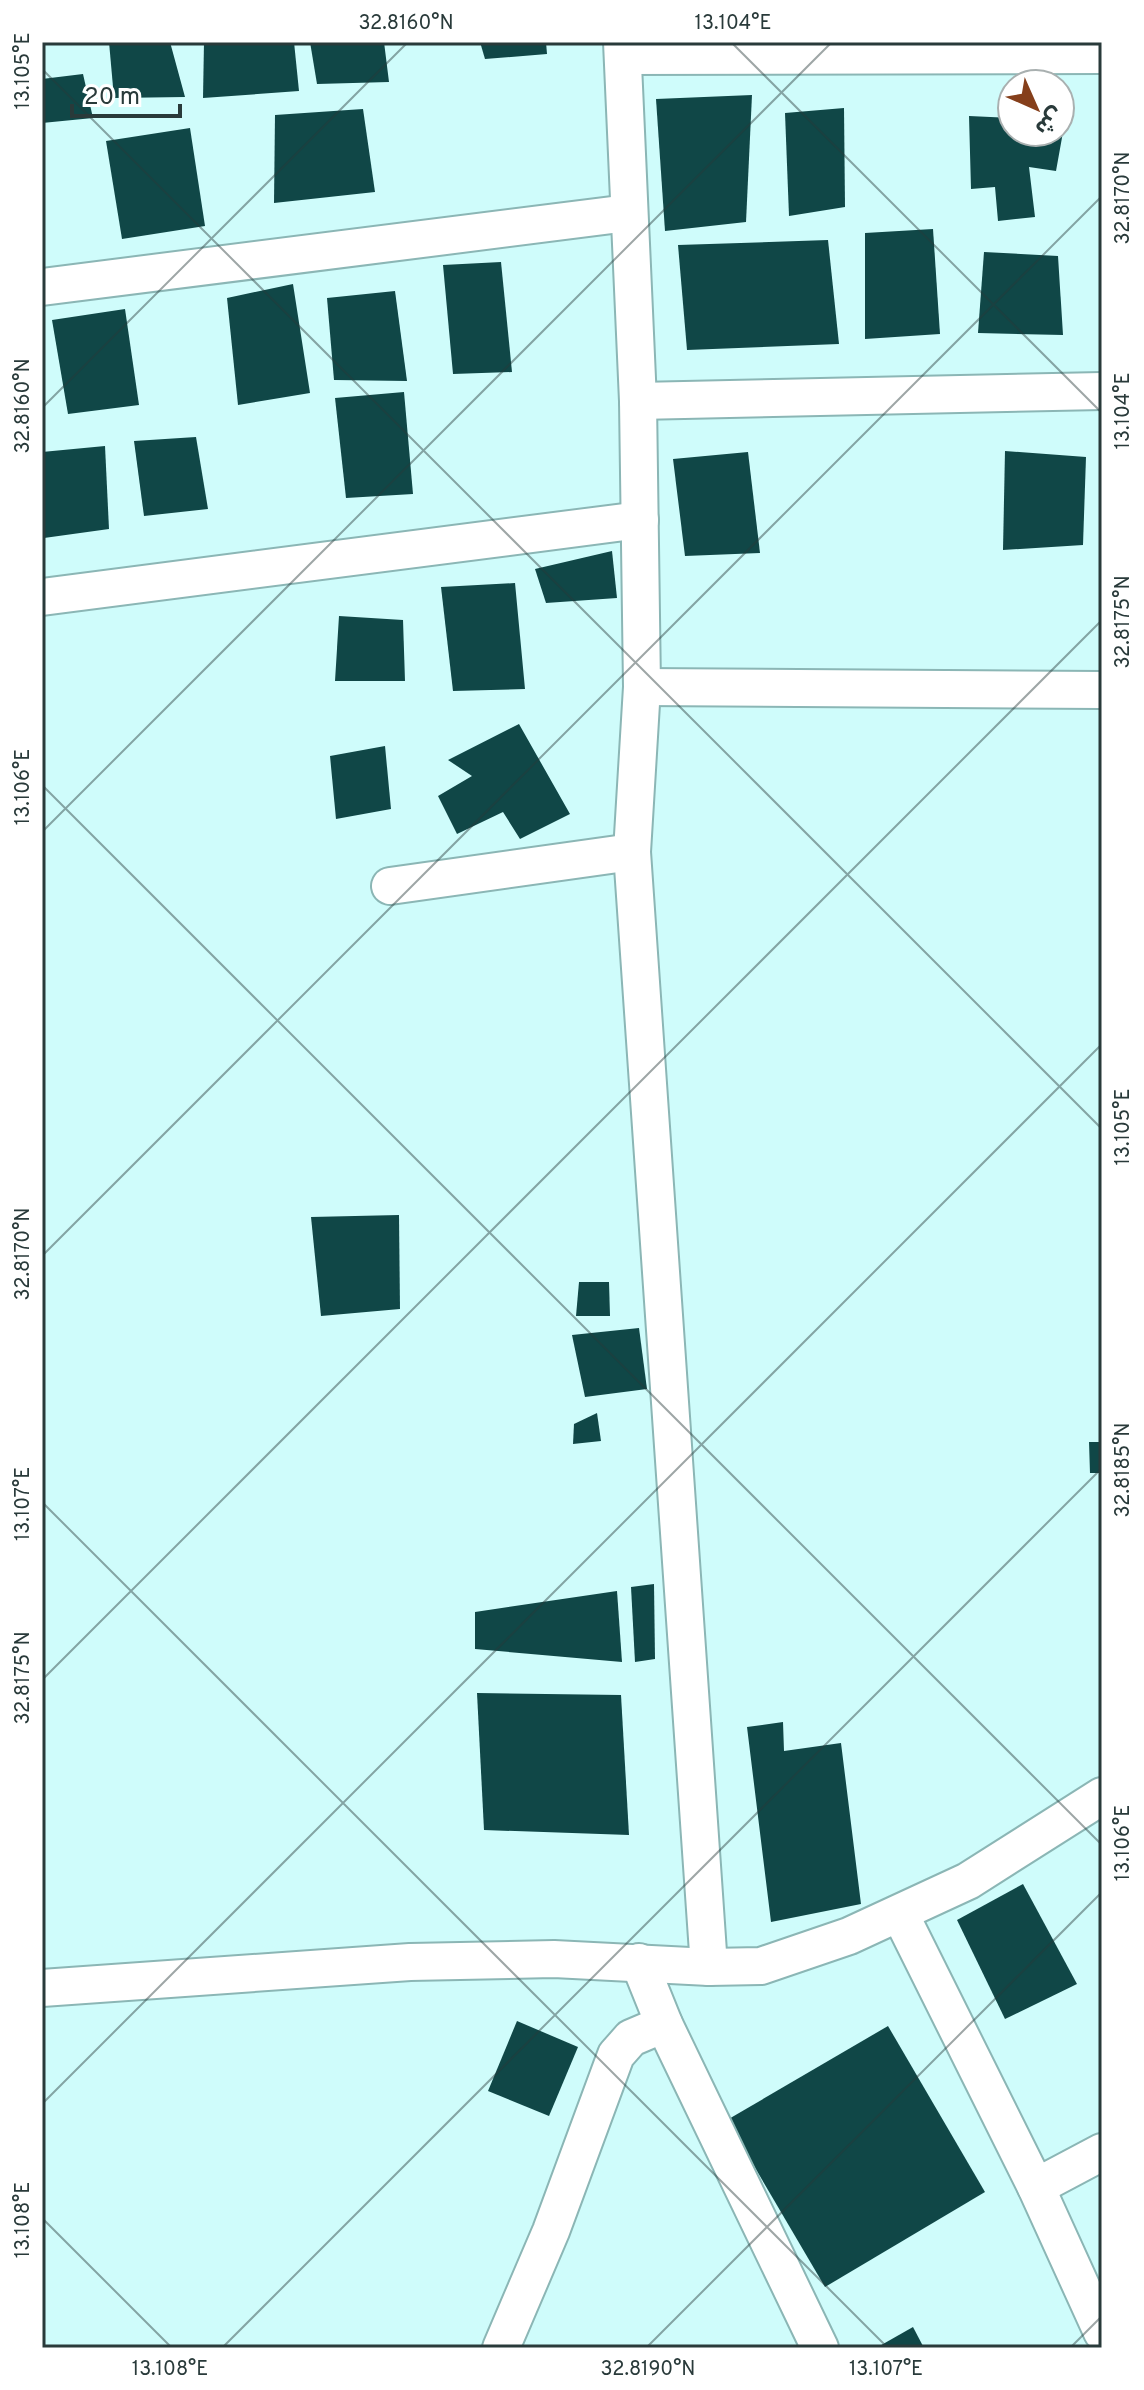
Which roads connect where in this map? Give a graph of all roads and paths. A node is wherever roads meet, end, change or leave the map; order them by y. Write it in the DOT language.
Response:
graph roads {
  1 [pos="622,49"];
  2 [pos="1102,55"];
  3 [pos="628,213"];
  4 [pos="42,287"];
  5 [pos="1102,391"];
  6 [pos="638,401"];
  7 [pos="640,520"];
  8 [pos="42,597"];
  9 [pos="642,687"];
  10 [pos="1102,690"];
  11 [pos="632,852"];
  12 [pos="390,886"];
  13 [pos="1102,1796"];
  14 [pos="900,1914"];
  15 [pos="639,1962"];
  16 [pos="709,1967"];
  17 [pos="42,1988"];
  18 [pos="664,2024"];
  19 [pos="1102,2152"];
  20 [pos="1036,2187"];
  21 [pos="1102,2332"];
  22 [pos="501,2348"];
  23 [pos="820,2348"];
  1 -- 2 [label="street"];
  1 -- 3 [label="street"];
  3 -- 4 [label="street"];
  3 -- 6 [label="street"];
  5 -- 6 [label="street"];
  6 -- 7 [label="street"];
  7 -- 8 [label="street"];
  7 -- 9 [label="street"];
  9 -- 10 [label="street"];
  9 -- 11 [label="street"];
  11 -- 12 [label="street"];
  11 -- 16 [label="street"];
  13 -- 14 [label="street"];
  14 -- 16 [label="street"];
  14 -- 20 [label="street"];
  15 -- 16 [label="street"];
  15 -- 17 [label="street"];
  15 -- 18 [label="street"];
  18 -- 22 [label="street"];
  18 -- 23 [label="street"];
  19 -- 20 [label="street"];
  20 -- 21 [label="street"];
}
